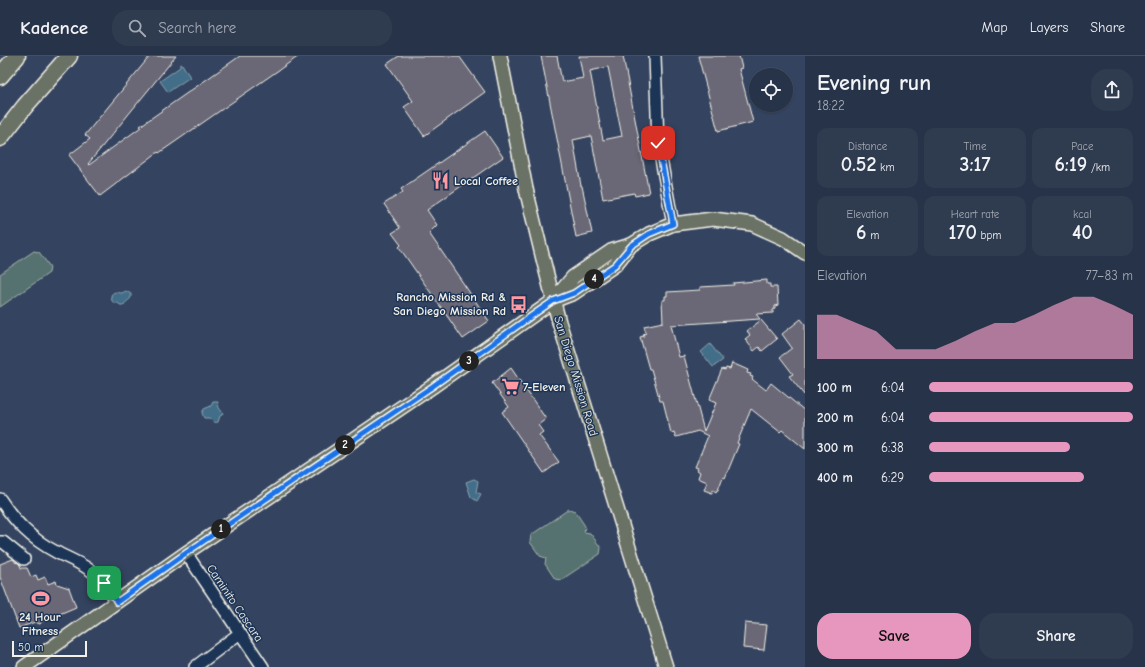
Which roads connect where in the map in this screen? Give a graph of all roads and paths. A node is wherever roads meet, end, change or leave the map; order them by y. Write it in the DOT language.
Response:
graph roads {
  1 [pos="17,56"];
  2 [pos="69,56"];
  3 [pos="500,56"];
  4 [pos="655,56"];
  5 [pos="1,75"];
  6 [pos="0,138"];
  7 [pos="673,224"];
  8 [pos="805,253"];
  9 [pos="553,301"];
  10 [pos="0,499"];
  11 [pos="0,542"];
  12 [pos="186,553"];
  13 [pos="24,559"];
  14 [pos="117,602"];
  15 [pos="240,633"];
  16 [pos="24,667"];
  17 [pos="195,667"];
  18 [pos="263,667"];
  19 [pos="666,667"];
  1 -- 5 [label="highway"];
  2 -- 6 [label="highway"];
  3 -- 9 [label="main road, San Diego Mission Road"];
  4 -- 7 [label="street"];
  7 -- 8 [label="main road"];
  7 -- 9 [label="main road"];
  9 -- 12 [label="main road"];
  9 -- 19 [label="main road, San Diego Mission Road"];
  10 -- 14 [label="street"];
  11 -- 13 [label="street"];
  12 -- 14 [label="main road"];
  12 -- 15 [label="street, Caminito Cascara"];
  14 -- 16 [label="main road"];
  15 -- 17 [label="street"];
  15 -- 18 [label="street, Caminito Cascara"];
}
